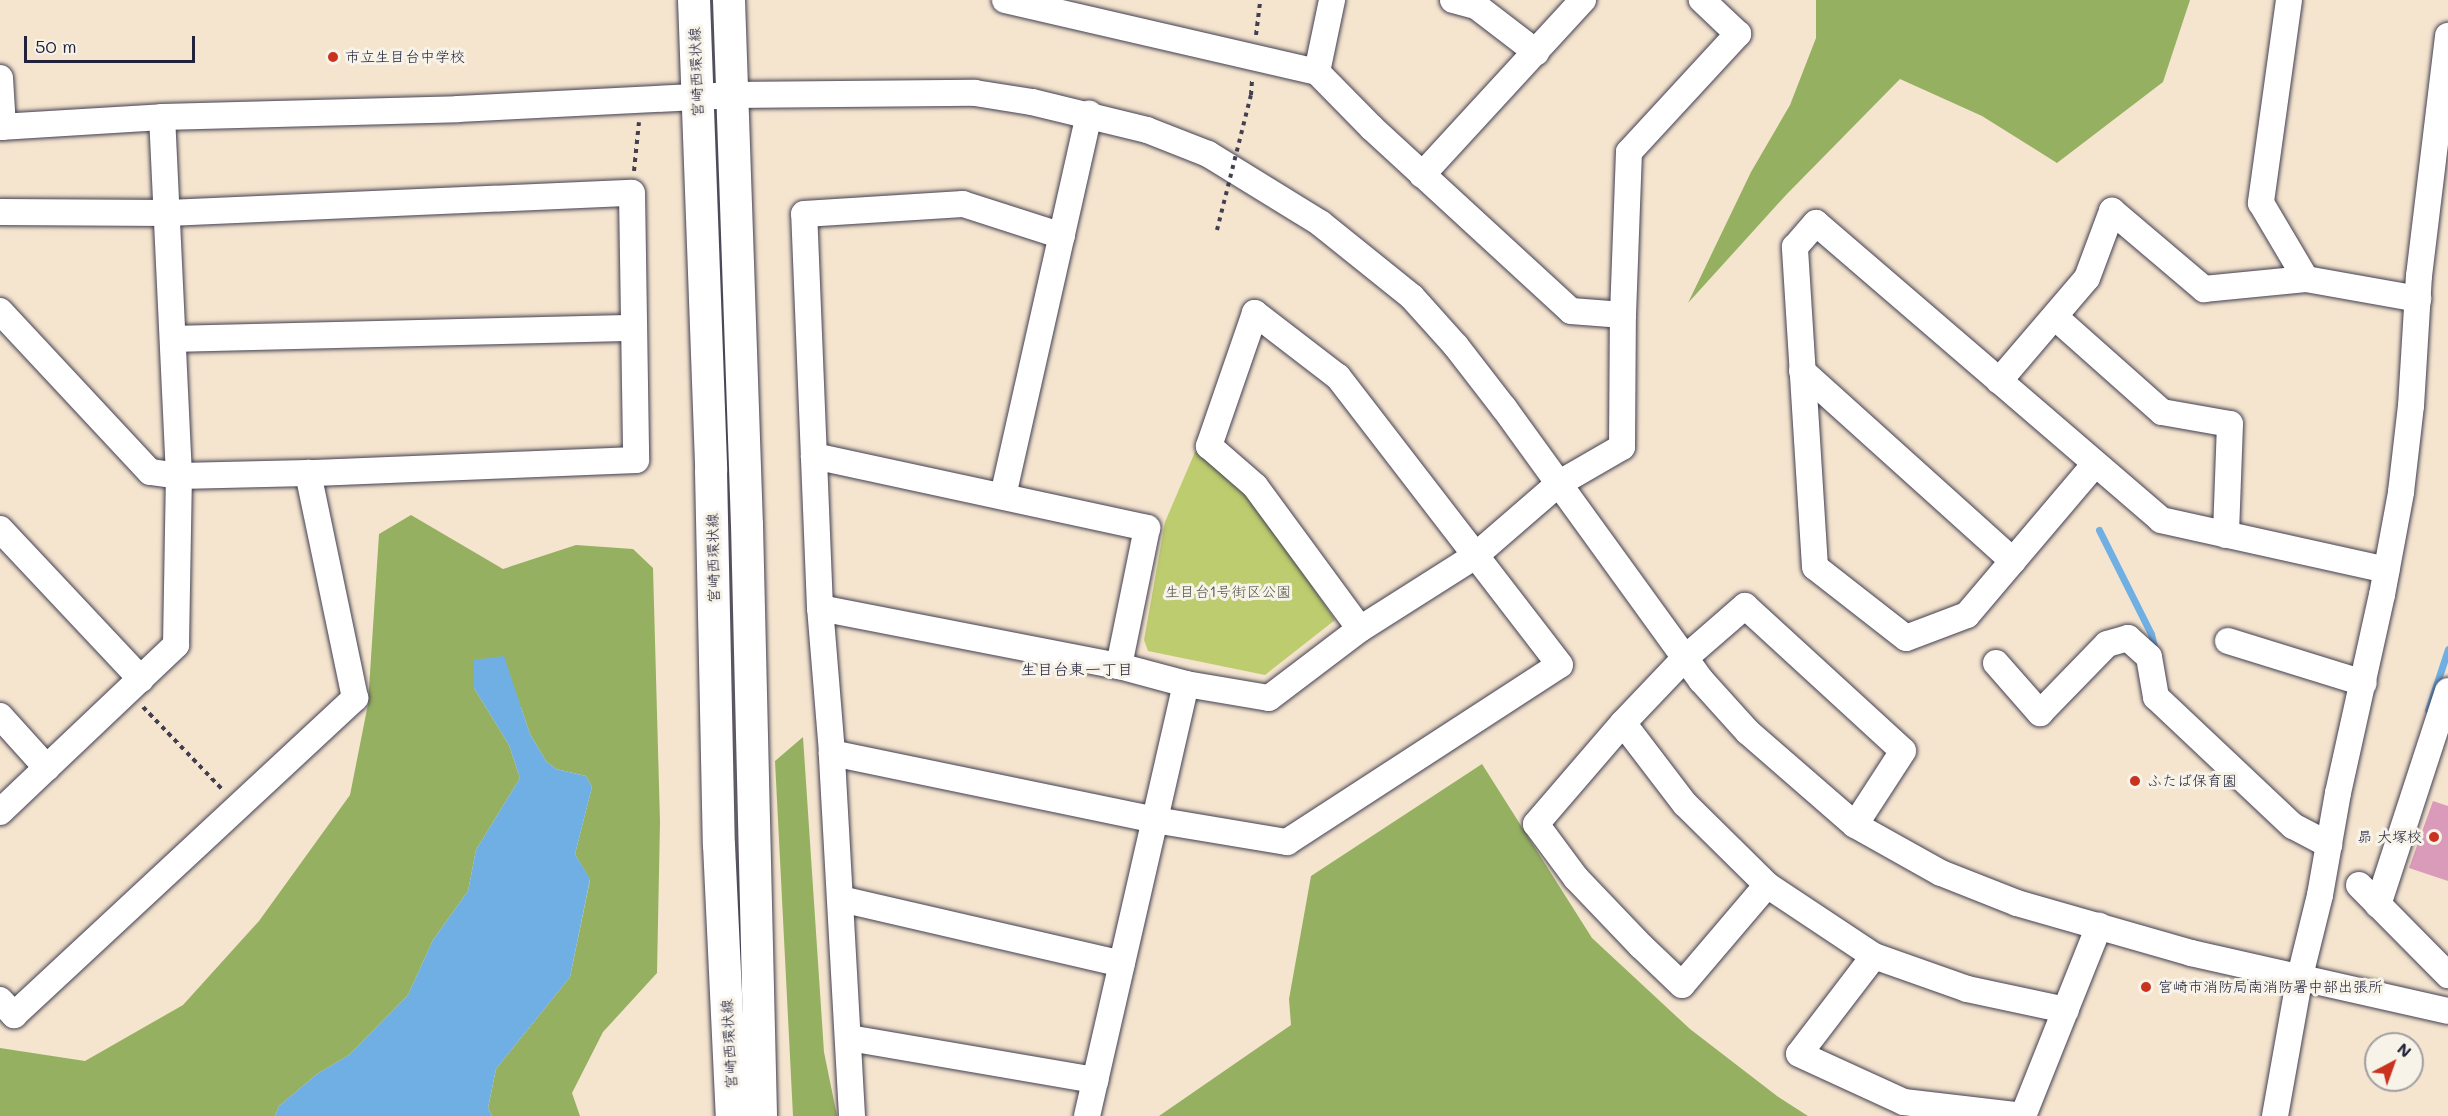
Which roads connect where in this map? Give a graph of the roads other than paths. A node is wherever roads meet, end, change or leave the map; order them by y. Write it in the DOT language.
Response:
graph roads {
  1 [pos="694,0"];
  2 [pos="729,0"];
  3 [pos="1005,0"];
  4 [pos="1332,0"];
  5 [pos="1453,0"];
  6 [pos="1583,0"];
  7 [pos="1702,0"];
  8 [pos="2289,0"];
  9 [pos="2448,36"];
  10 [pos="1536,52"];
  11 [pos="1317,72"];
  12 [pos="0,78"];
  13 [pos="731,95"];
  14 [pos="697,97"];
  15 [pos="1089,114"];
  16 [pos="162,117"];
  17 [pos="2,127"];
  18 [pos="2442,139"];
  19 [pos="1422,175"];
  20 [pos="0,212"];
  21 [pos="168,213"];
  22 [pos="1062,236"];
  23 [pos="2306,279"];
  24 [pos="2418,299"];
  25 [pos="0,311"];
  26 [pos="1623,315"];
  27 [pos="2055,317"];
  28 [pos="634,328"];
  29 [pos="173,339"];
  30 [pos="1803,371"];
  31 [pos="2000,381"];
  32 [pos="814,456"];
  33 [pos="2095,464"];
  34 [pos="308,473"];
  35 [pos="179,476"];
  36 [pos="1558,484"];
  37 [pos="1003,496"];
  38 [pos="0,529"];
  39 [pos="2226,535"];
  40 [pos="1475,556"];
  41 [pos="2013,561"];
  42 [pos="2387,570"];
  43 [pos="819,608"];
  44 [pos="1360,629"];
  45 [pos="2228,641"];
  46 [pos="1684,659"];
  47 [pos="1996,663"];
  48 [pos="1119,666"];
  49 [pos="2364,683"];
  50 [pos="1186,684"];
  51 [pos="135,685"];
  52 [pos="2448,692"];
  53 [pos="0,716"];
  54 [pos="1623,723"];
  55 [pos="2440,743"];
  56 [pos="832,753"];
  57 [pos="47,768"];
  58 [pos="0,812"];
  59 [pos="1155,820"];
  60 [pos="1855,825"];
  61 [pos="719,845"];
  62 [pos="2329,845"];
  63 [pos="1767,885"];
  64 [pos="2359,885"];
  65 [pos="841,898"];
  66 [pos="2378,904"];
  67 [pos="2099,926"];
  68 [pos="1874,956"];
  69 [pos="1122,964"];
  70 [pos="2448,975"];
  71 [pos="2300,976"];
  72 [pos="0,1000"];
  73 [pos="2066,1010"];
  74 [pos="2448,1011"];
  75 [pos="849,1038"];
  76 [pos="1095,1080"];
  77 [pos="712,1116"];
  78 [pos="732,1116"];
  79 [pos="761,1116"];
  80 [pos="852,1116"];
  81 [pos="1087,1116"];
  82 [pos="2275,1116"];
  1 -- 14 [label="main road, 宮崎西環状線"];
  2 -- 13 [label="main road, 宮崎西環状線"];
  3 -- 11 [label="street"];
  4 -- 11 [label="street"];
  5 -- 10 [label="street"];
  6 -- 10 [label="street"];
  7 -- 26 [label="street"];
  8 -- 23 [label="street"];
  9 -- 18 [label="street"];
  10 -- 19 [label="street"];
  11 -- 19 [label="street"];
  12 -- 17 [label="street"];
  13 -- 14 [label="street"];
  13 -- 15 [label="street"];
  13 -- 79 [label="main road, 宮崎西環状線"];
  14 -- 16 [label="street"];
  14 -- 61 [label="main road, 宮崎西環状線"];
  15 -- 22 [label="street"];
  15 -- 36 [label="street"];
  16 -- 17 [label="street"];
  16 -- 21 [label="street"];
  18 -- 24 [label="street"];
  19 -- 26 [label="street"];
  20 -- 21 [label="street"];
  21 -- 28 [label="street"];
  21 -- 29 [label="street"];
  22 -- 32 [label="street"];
  22 -- 37 [label="street"];
  23 -- 24 [label="street"];
  23 -- 27 [label="street"];
  24 -- 42 [label="street"];
  25 -- 35 [label="street"];
  26 -- 36 [label="street"];
  27 -- 31 [label="street"];
  27 -- 39 [label="street"];
  28 -- 29 [label="street"];
  28 -- 34 [label="street"];
  29 -- 35 [label="street"];
  30 -- 31 [label="street"];
  30 -- 41 [label="street"];
  30 -- 41 [label="street"];
  31 -- 33 [label="street"];
  32 -- 37 [label="street"];
  32 -- 43 [label="street"];
  33 -- 39 [label="street"];
  33 -- 41 [label="street"];
  34 -- 35 [label="street"];
  34 -- 72 [label="street"];
  35 -- 51 [label="street"];
  36 -- 40 [label="street"];
  36 -- 46 [label="street"];
  37 -- 48 [label="street"];
  38 -- 51 [label="street"];
  39 -- 42 [label="street"];
  40 -- 44 [label="street"];
  40 -- 44 [label="street"];
  40 -- 59 [label="street"];
  42 -- 49 [label="street"];
  43 -- 48 [label="street"];
  43 -- 56 [label="street"];
  44 -- 50 [label="street"];
  45 -- 49 [label="street"];
  46 -- 54 [label="street"];
  46 -- 60 [label="street"];
  46 -- 60 [label="street"];
  47 -- 62 [label="street"];
  48 -- 50 [label="street"];
  49 -- 62 [label="street"];
  50 -- 59 [label="street"];
  51 -- 57 [label="street"];
  52 -- 55 [label="street"];
  53 -- 57 [label="street"];
  54 -- 63 [label="street"];
  54 -- 63 [label="street"];
  55 -- 66 [label="street"];
  56 -- 59 [label="street"];
  56 -- 65 [label="street"];
  57 -- 58 [label="street"];
  59 -- 69 [label="street"];
  60 -- 67 [label="street"];
  61 -- 77 [label="main road"];
  61 -- 78 [label="main road, 宮崎西環状線"];
  62 -- 71 [label="street"];
  63 -- 68 [label="street"];
  64 -- 66 [label="street"];
  65 -- 69 [label="street"];
  65 -- 75 [label="street"];
  66 -- 70 [label="street"];
  67 -- 71 [label="street"];
  67 -- 73 [label="street"];
  68 -- 73 [label="street"];
  68 -- 73 [label="street"];
  69 -- 76 [label="street"];
  71 -- 74 [label="street"];
  71 -- 82 [label="street"];
  75 -- 76 [label="street"];
  75 -- 80 [label="street"];
  76 -- 81 [label="street"];
}
